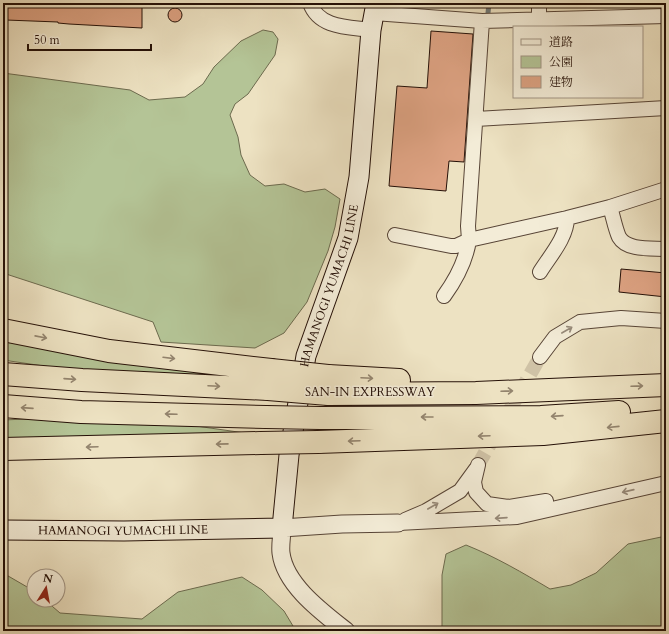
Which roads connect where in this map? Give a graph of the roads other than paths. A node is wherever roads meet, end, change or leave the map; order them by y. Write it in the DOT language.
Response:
graph roads {
  1 [pos="310,3"];
  2 [pos="539,3"];
  3 [pos="374,15"];
  4 [pos="666,16"];
  5 [pos="539,20"];
  6 [pos="482,22"];
  7 [pos="666,108"];
  8 [pos="476,119"];
  9 [pos="666,189"];
  10 [pos="610,207"];
  11 [pos="567,218"];
  12 [pos="395,235"];
  13 [pos="469,240"];
  14 [pos="666,249"];
  15 [pos="540,272"];
  16 [pos="444,296"];
  17 [pos="666,321"];
  18 [pos="3,330"];
  19 [pos="540,357"];
  20 [pos="3,374"];
  21 [pos="269,380"];
  22 [pos="666,385"];
  23 [pos="3,406"];
  24 [pos="666,409"];
  25 [pos="666,421"];
  26 [pos="3,450"];
  27 [pos="666,483"];
  28 [pos="596,498"];
  29 [pos="398,523"];
  30 [pos="282,528"];
  31 [pos="3,530"];
  32 [pos="346,631"];
  1 -- 3 [label="street"];
  2 -- 5 [label="street"];
  3 -- 6 [label="street"];
  3 -- 30 [label="main road, HAMANOGI YUMACHI LINE"];
  4 -- 5 [label="street"];
  5 -- 6 [label="street"];
  6 -- 8 [label="street"];
  7 -- 8 [label="street"];
  8 -- 13 [label="street"];
  9 -- 10 [label="street"];
  10 -- 11 [label="street"];
  10 -- 14 [label="street"];
  11 -- 13 [label="street"];
  11 -- 15 [label="street"];
  12 -- 13 [label="street"];
  13 -- 16 [label="street"];
  19 -- 17 [label="street, one-way"];
  18 -- 21 [label="highway, one-way"];
  20 -- 21 [label="highway, one-way"];
  21 -- 22 [label="highway, one-way, bridge"];
  24 -- 23 [label="highway, one-way, bridge"];
  25 -- 26 [label="highway, one-way, bridge"];
  27 -- 28 [label="street, one-way"];
  28 -- 29 [label="street, one-way"];
  29 -- 28 [label="street, one-way"];
  29 -- 30 [label="street"];
  30 -- 31 [label="main road, HAMANOGI YUMACHI LINE"];
  30 -- 32 [label="street"];
}
